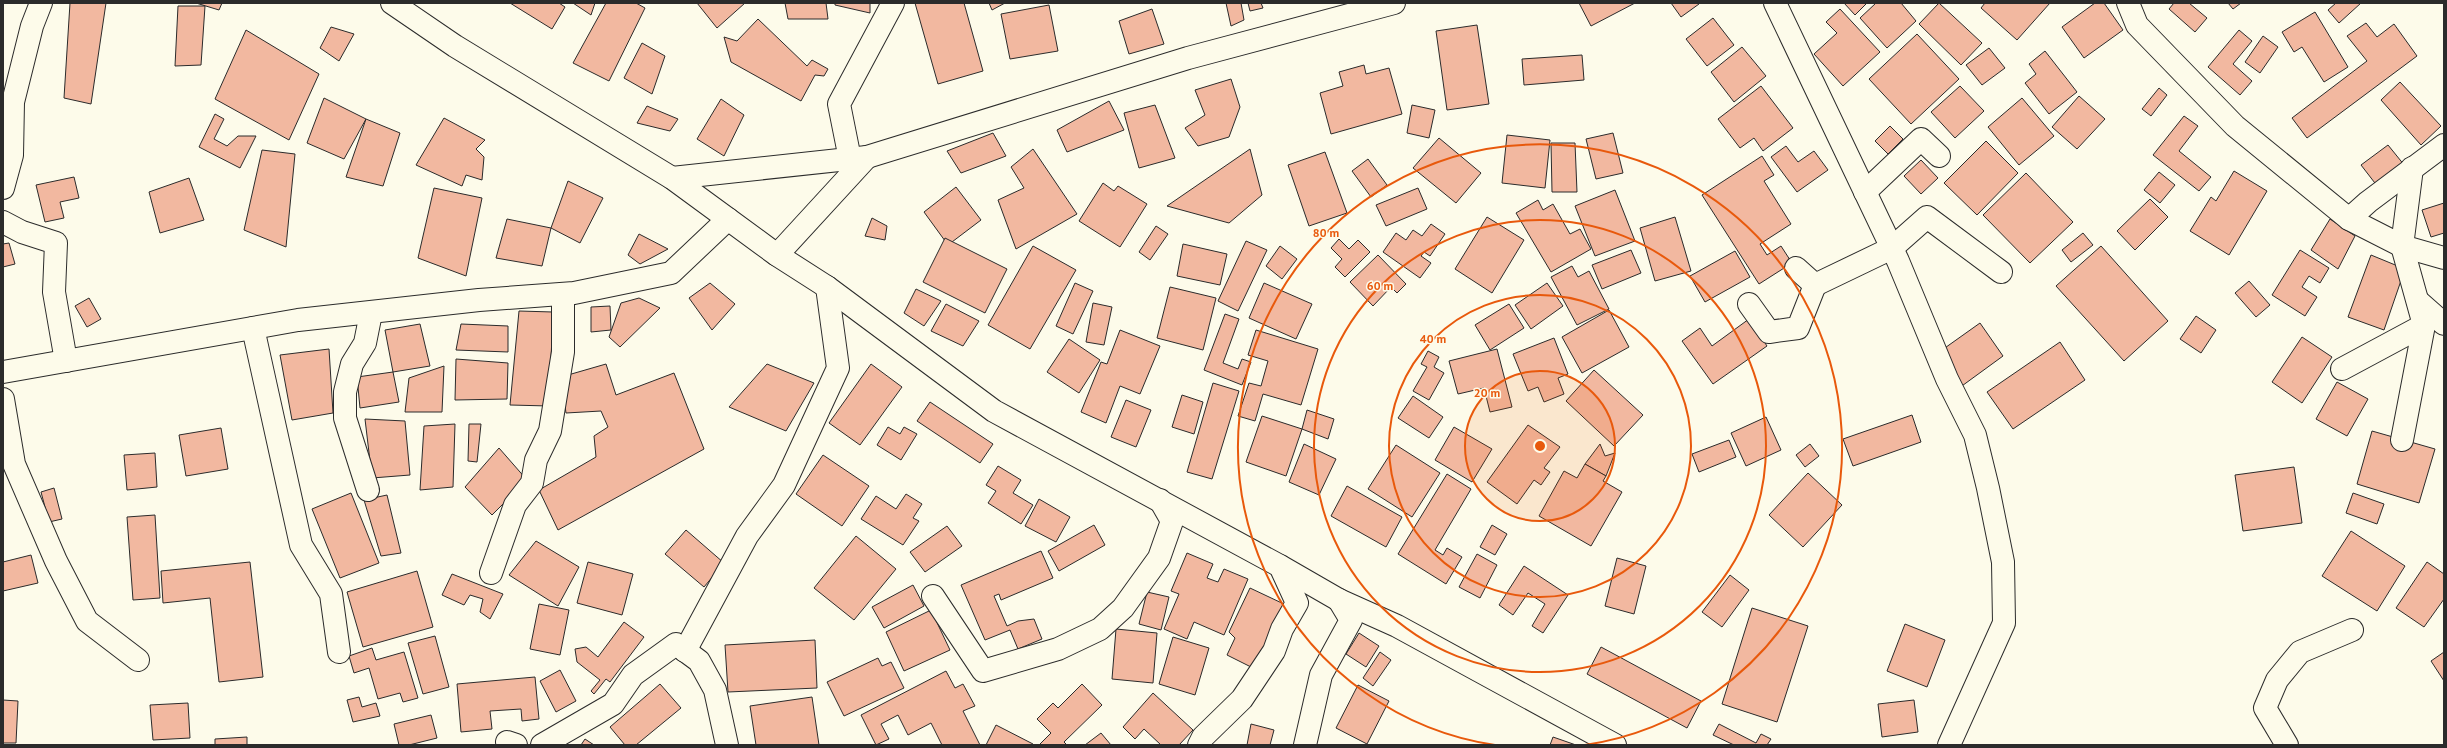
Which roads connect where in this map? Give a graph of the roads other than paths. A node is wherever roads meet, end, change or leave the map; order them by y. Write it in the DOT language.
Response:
graph roads {
  1 [pos="40,3"];
  2 [pos="392,3"];
  3 [pos="893,3"];
  4 [pos="1394,3"];
  5 [pos="1775,3"];
  6 [pos="2128,3"];
  7 [pos="1370,6"];
  8 [pos="2444,145"];
  9 [pos="1939,156"];
  10 [pos="859,158"];
  11 [pos="2412,168"];
  12 [pos="672,178"];
  13 [pos="3,188"];
  14 [pos="1865,192"];
  15 [pos="728,219"];
  16 [pos="2349,219"];
  17 [pos="3,222"];
  18 [pos="2402,246"];
  19 [pos="1892,248"];
  20 [pos="777,255"];
  21 [pos="2444,258"];
  22 [pos="1796,268"];
  23 [pos="2001,272"];
  24 [pos="1815,285"];
  25 [pos="827,287"];
  26 [pos="563,294"];
  27 [pos="1749,304"];
  28 [pos="371,313"];
  29 [pos="2434,324"];
  30 [pos="253,328"];
  31 [pos="66,361"];
  32 [pos="2342,368"];
  33 [pos="3,372"];
  34 [pos="3,399"];
  35 [pos="2402,440"];
  36 [pos="368,490"];
  37 [pos="1160,500"];
  38 [pos="1280,566"];
  39 [pos="491,573"];
  40 [pos="933,596"];
  41 [pos="1339,600"];
  42 [pos="2352,630"];
  43 [pos="685,651"];
  44 [pos="339,652"];
  45 [pos="138,660"];
  46 [pos="542,745"];
  47 [pos="727,745"];
  48 [pos="1199,745"];
  49 [pos="1305,745"];
  50 [pos="1615,745"];
  51 [pos="1949,745"];
  52 [pos="2287,745"];
  1 -- 13 [label="street"];
  2 -- 12 [label="street"];
  3 -- 10 [label="street"];
  4 -- 7 [label="street"];
  5 -- 14 [label="street"];
  6 -- 16 [label="street"];
  7 -- 10 [label="street"];
  8 -- 11 [label="street"];
  9 -- 14 [label="street"];
  10 -- 12 [label="street"];
  10 -- 20 [label="street"];
  11 -- 16 [label="street"];
  11 -- 18 [label="street"];
  12 -- 15 [label="street"];
  14 -- 19 [label="street"];
  15 -- 20 [label="street"];
  15 -- 26 [label="street"];
  16 -- 18 [label="street"];
  17 -- 31 [label="street"];
  18 -- 21 [label="street"];
  18 -- 29 [label="street"];
  19 -- 23 [label="street"];
  19 -- 24 [label="street"];
  19 -- 51 [label="street"];
  20 -- 25 [label="street"];
  22 -- 24 [label="street"];
  24 -- 27 [label="street"];
  25 -- 37 [label="street"];
  25 -- 43 [label="street"];
  26 -- 28 [label="street"];
  26 -- 39 [label="street"];
  28 -- 30 [label="street"];
  28 -- 36 [label="street"];
  29 -- 32 [label="street"];
  29 -- 35 [label="street"];
  30 -- 31 [label="street"];
  30 -- 44 [label="street"];
  31 -- 33 [label="street"];
  34 -- 45 [label="street"];
  37 -- 38 [label="street"];
  37 -- 40 [label="street"];
  38 -- 41 [label="street"];
  38 -- 48 [label="street"];
  41 -- 49 [label="street"];
  41 -- 50 [label="street"];
  42 -- 52 [label="street"];
  43 -- 46 [label="street"];
  43 -- 47 [label="street"];
}
